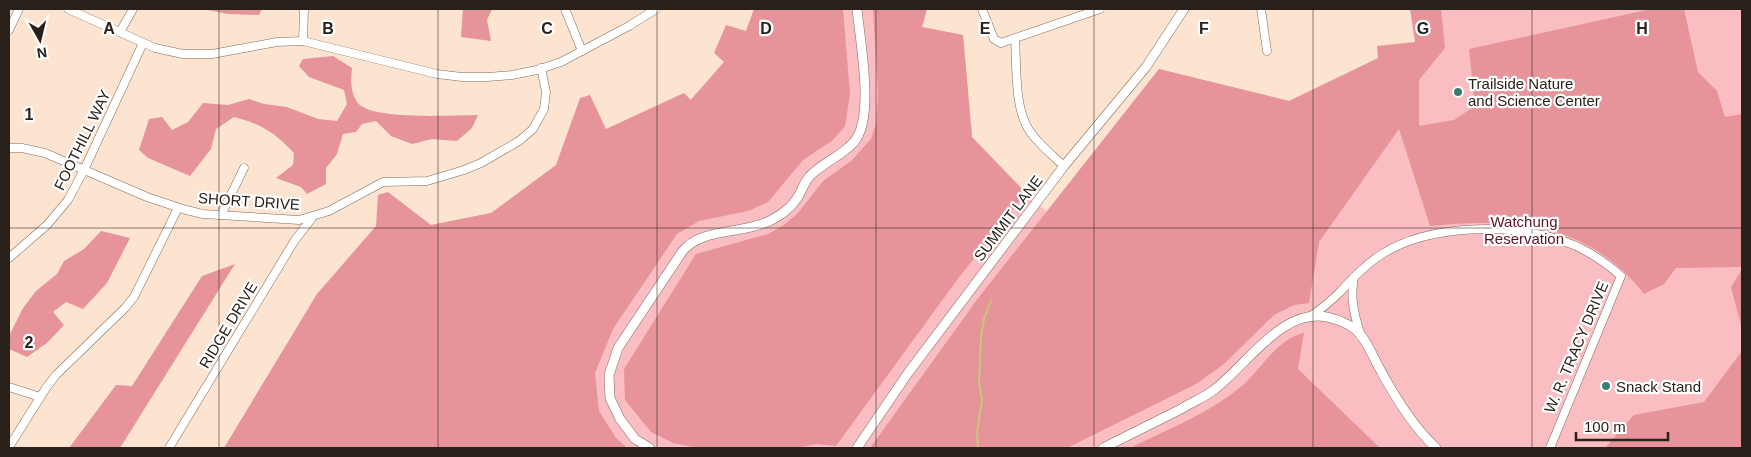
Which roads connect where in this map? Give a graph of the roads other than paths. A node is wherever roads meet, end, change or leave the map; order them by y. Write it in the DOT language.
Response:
graph roads {
  1 [pos="19,9"];
  2 [pos="68,9"];
  3 [pos="133,9"];
  4 [pos="304,9"];
  5 [pos="565,9"];
  6 [pos="656,9"];
  7 [pos="857,9"];
  8 [pos="982,9"];
  9 [pos="1100,9"];
  10 [pos="1184,9"];
  11 [pos="1261,9"];
  12 [pos="9,30"];
  13 [pos="120,32"];
  14 [pos="1015,39"];
  15 [pos="302,42"];
  16 [pos="143,43"];
  17 [pos="582,51"];
  18 [pos="1267,52"];
  19 [pos="541,68"];
  20 [pos="9,148"];
  21 [pos="1064,166"];
  22 [pos="244,168"];
  23 [pos="84,170"];
  24 [pos="178,208"];
  25 [pos="221,215"];
  26 [pos="312,218"];
  27 [pos="9,258"];
  28 [pos="1354,277"];
  29 [pos="1311,316"];
  30 [pos="1361,336"];
  31 [pos="9,387"];
  32 [pos="40,397"];
  33 [pos="9,447"];
  34 [pos="169,448"];
  35 [pos="650,448"];
  36 [pos="857,448"];
  37 [pos="1103,448"];
  38 [pos="1436,448"];
  39 [pos="1550,448"];
  1 -- 12 [label="street"];
  2 -- 13 [label="street"];
  3 -- 13 [label="street"];
  4 -- 15 [label="street"];
  5 -- 17 [label="street"];
  6 -- 17 [label="street"];
  7 -- 35 [label="street"];
  8 -- 14 [label="street"];
  9 -- 14 [label="street"];
  10 -- 21 [label="street, SUMMIT LANE"];
  11 -- 18 [label="street"];
  13 -- 16 [label="street"];
  14 -- 21 [label="street"];
  15 -- 16 [label="street"];
  15 -- 19 [label="street"];
  16 -- 23 [label="street, FOOTHILL WAY"];
  17 -- 19 [label="street"];
  19 -- 26 [label="street, SHORT DRIVE"];
  20 -- 23 [label="street, SHORT DRIVE"];
  21 -- 36 [label="street, SUMMIT LANE"];
  22 -- 25 [label="street"];
  23 -- 24 [label="street, SHORT DRIVE"];
  23 -- 27 [label="street, FOOTHILL WAY"];
  24 -- 25 [label="street, SHORT DRIVE"];
  24 -- 32 [label="street"];
  25 -- 26 [label="street, SHORT DRIVE"];
  26 -- 34 [label="street, RIDGE DRIVE"];
  28 -- 29 [label="street, W. R. TRACY DRIVE"];
  28 -- 30 [label="street, W. R. TRACY DRIVE"];
  28 -- 39 [label="street, W. R. TRACY DRIVE"];
  29 -- 30 [label="street, W. R. TRACY DRIVE"];
  29 -- 37 [label="street, W. R. TRACY DRIVE"];
  30 -- 38 [label="street, W. R. TRACY DRIVE"];
  31 -- 32 [label="street"];
  32 -- 33 [label="street"];
}
